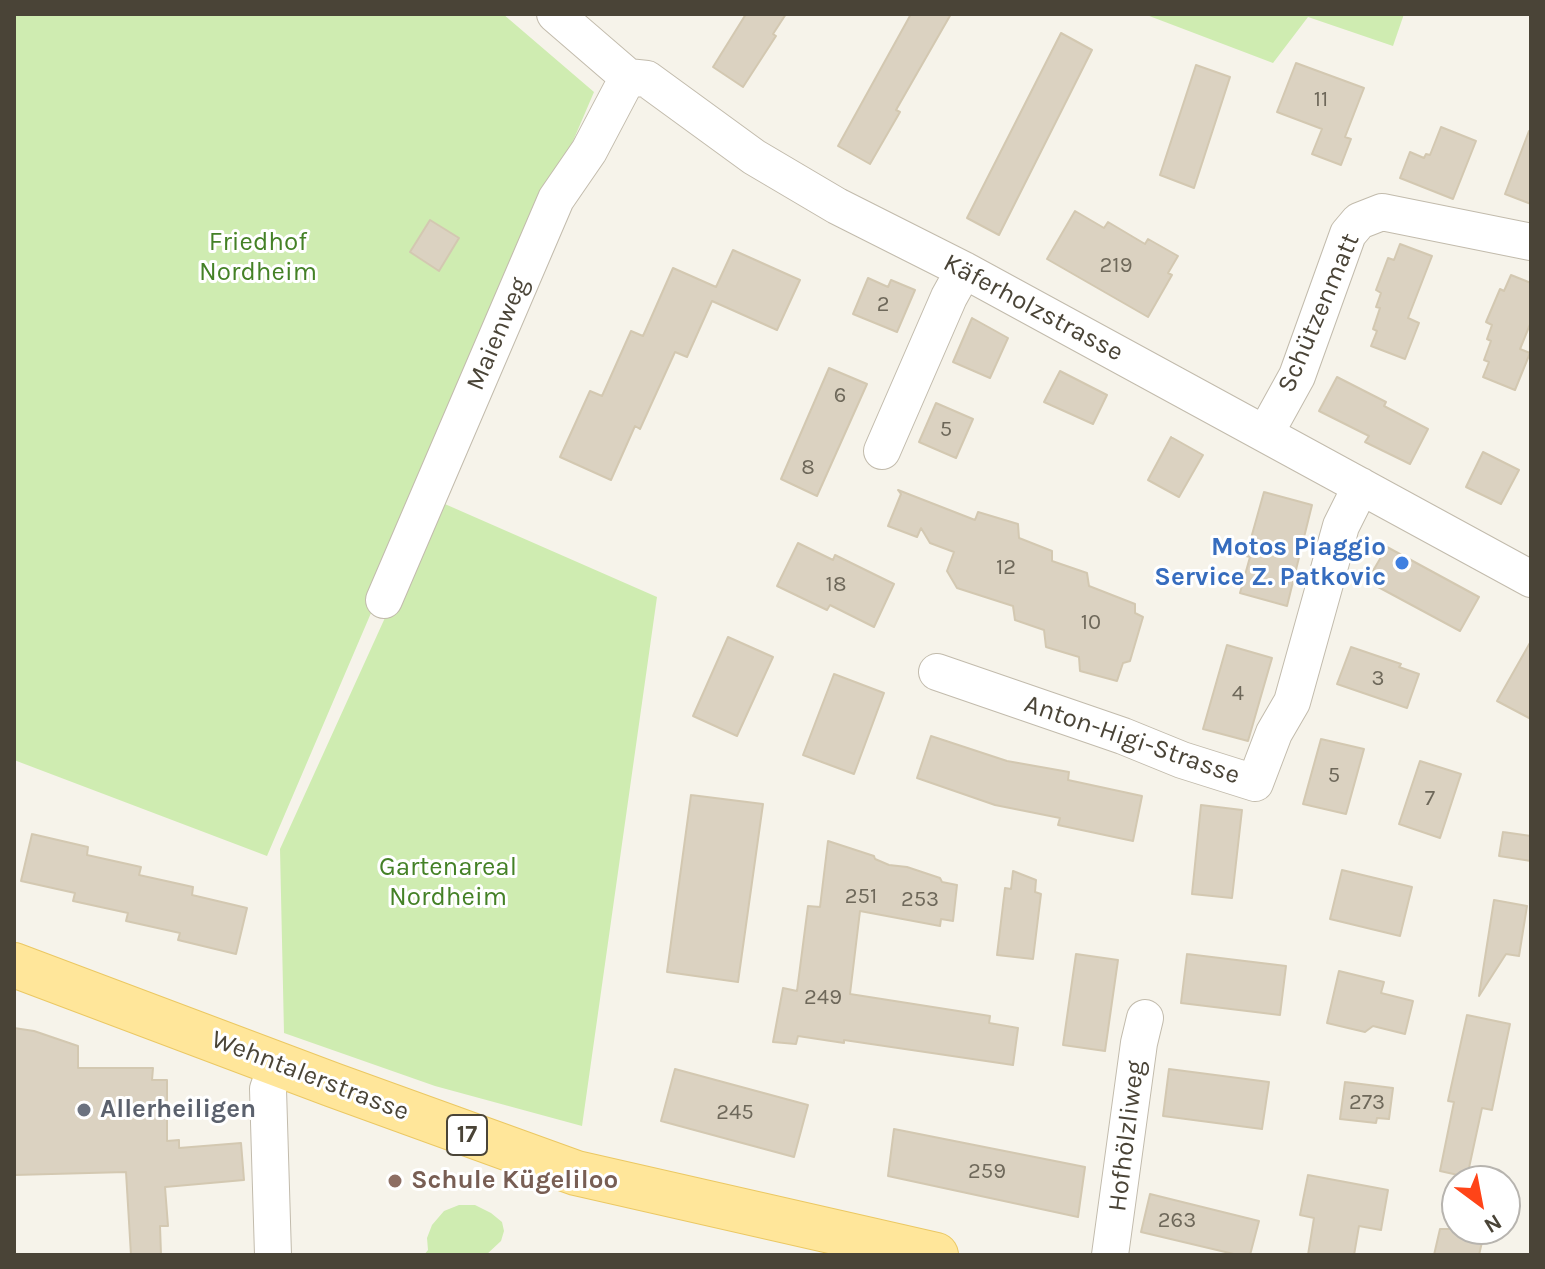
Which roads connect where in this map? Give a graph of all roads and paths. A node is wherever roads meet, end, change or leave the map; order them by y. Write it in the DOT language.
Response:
graph roads {
  1 [pos="555,14"];
  2 [pos="628,77"];
  3 [pos="1531,242"];
  4 [pos="964,270"];
  5 [pos="1265,434"];
  6 [pos="882,451"];
  7 [pos="1361,486"];
  8 [pos="1531,579"];
  9 [pos="384,600"];
  10 [pos="937,672"];
  11 [pos="14,965"];
  12 [pos="1145,1018"];
  13 [pos="277,1064"];
  14 [pos="273,1255"];
  15 [pos="936,1255"];
  16 [pos="1110,1255"];
  1 -- 2 [label="street, Käferholzstrasse"];
  2 -- 4 [label="street, Käferholzstrasse"];
  2 -- 9 [label="street, Maienweg"];
  3 -- 5 [label="street, Schützenmatt"];
  4 -- 5 [label="street, Käferholzstrasse"];
  4 -- 6 [label="street"];
  5 -- 7 [label="street, Käferholzstrasse"];
  7 -- 8 [label="street, Käferholzstrasse"];
  7 -- 10 [label="street, Anton-Higi-Strasse"];
  11 -- 13 [label="main road, Wehntalerstrasse / 17"];
  12 -- 16 [label="street, Hofhölzliweg"];
  13 -- 14 [label="street"];
  13 -- 15 [label="main road, Wehntalerstrasse / 17"];
}
